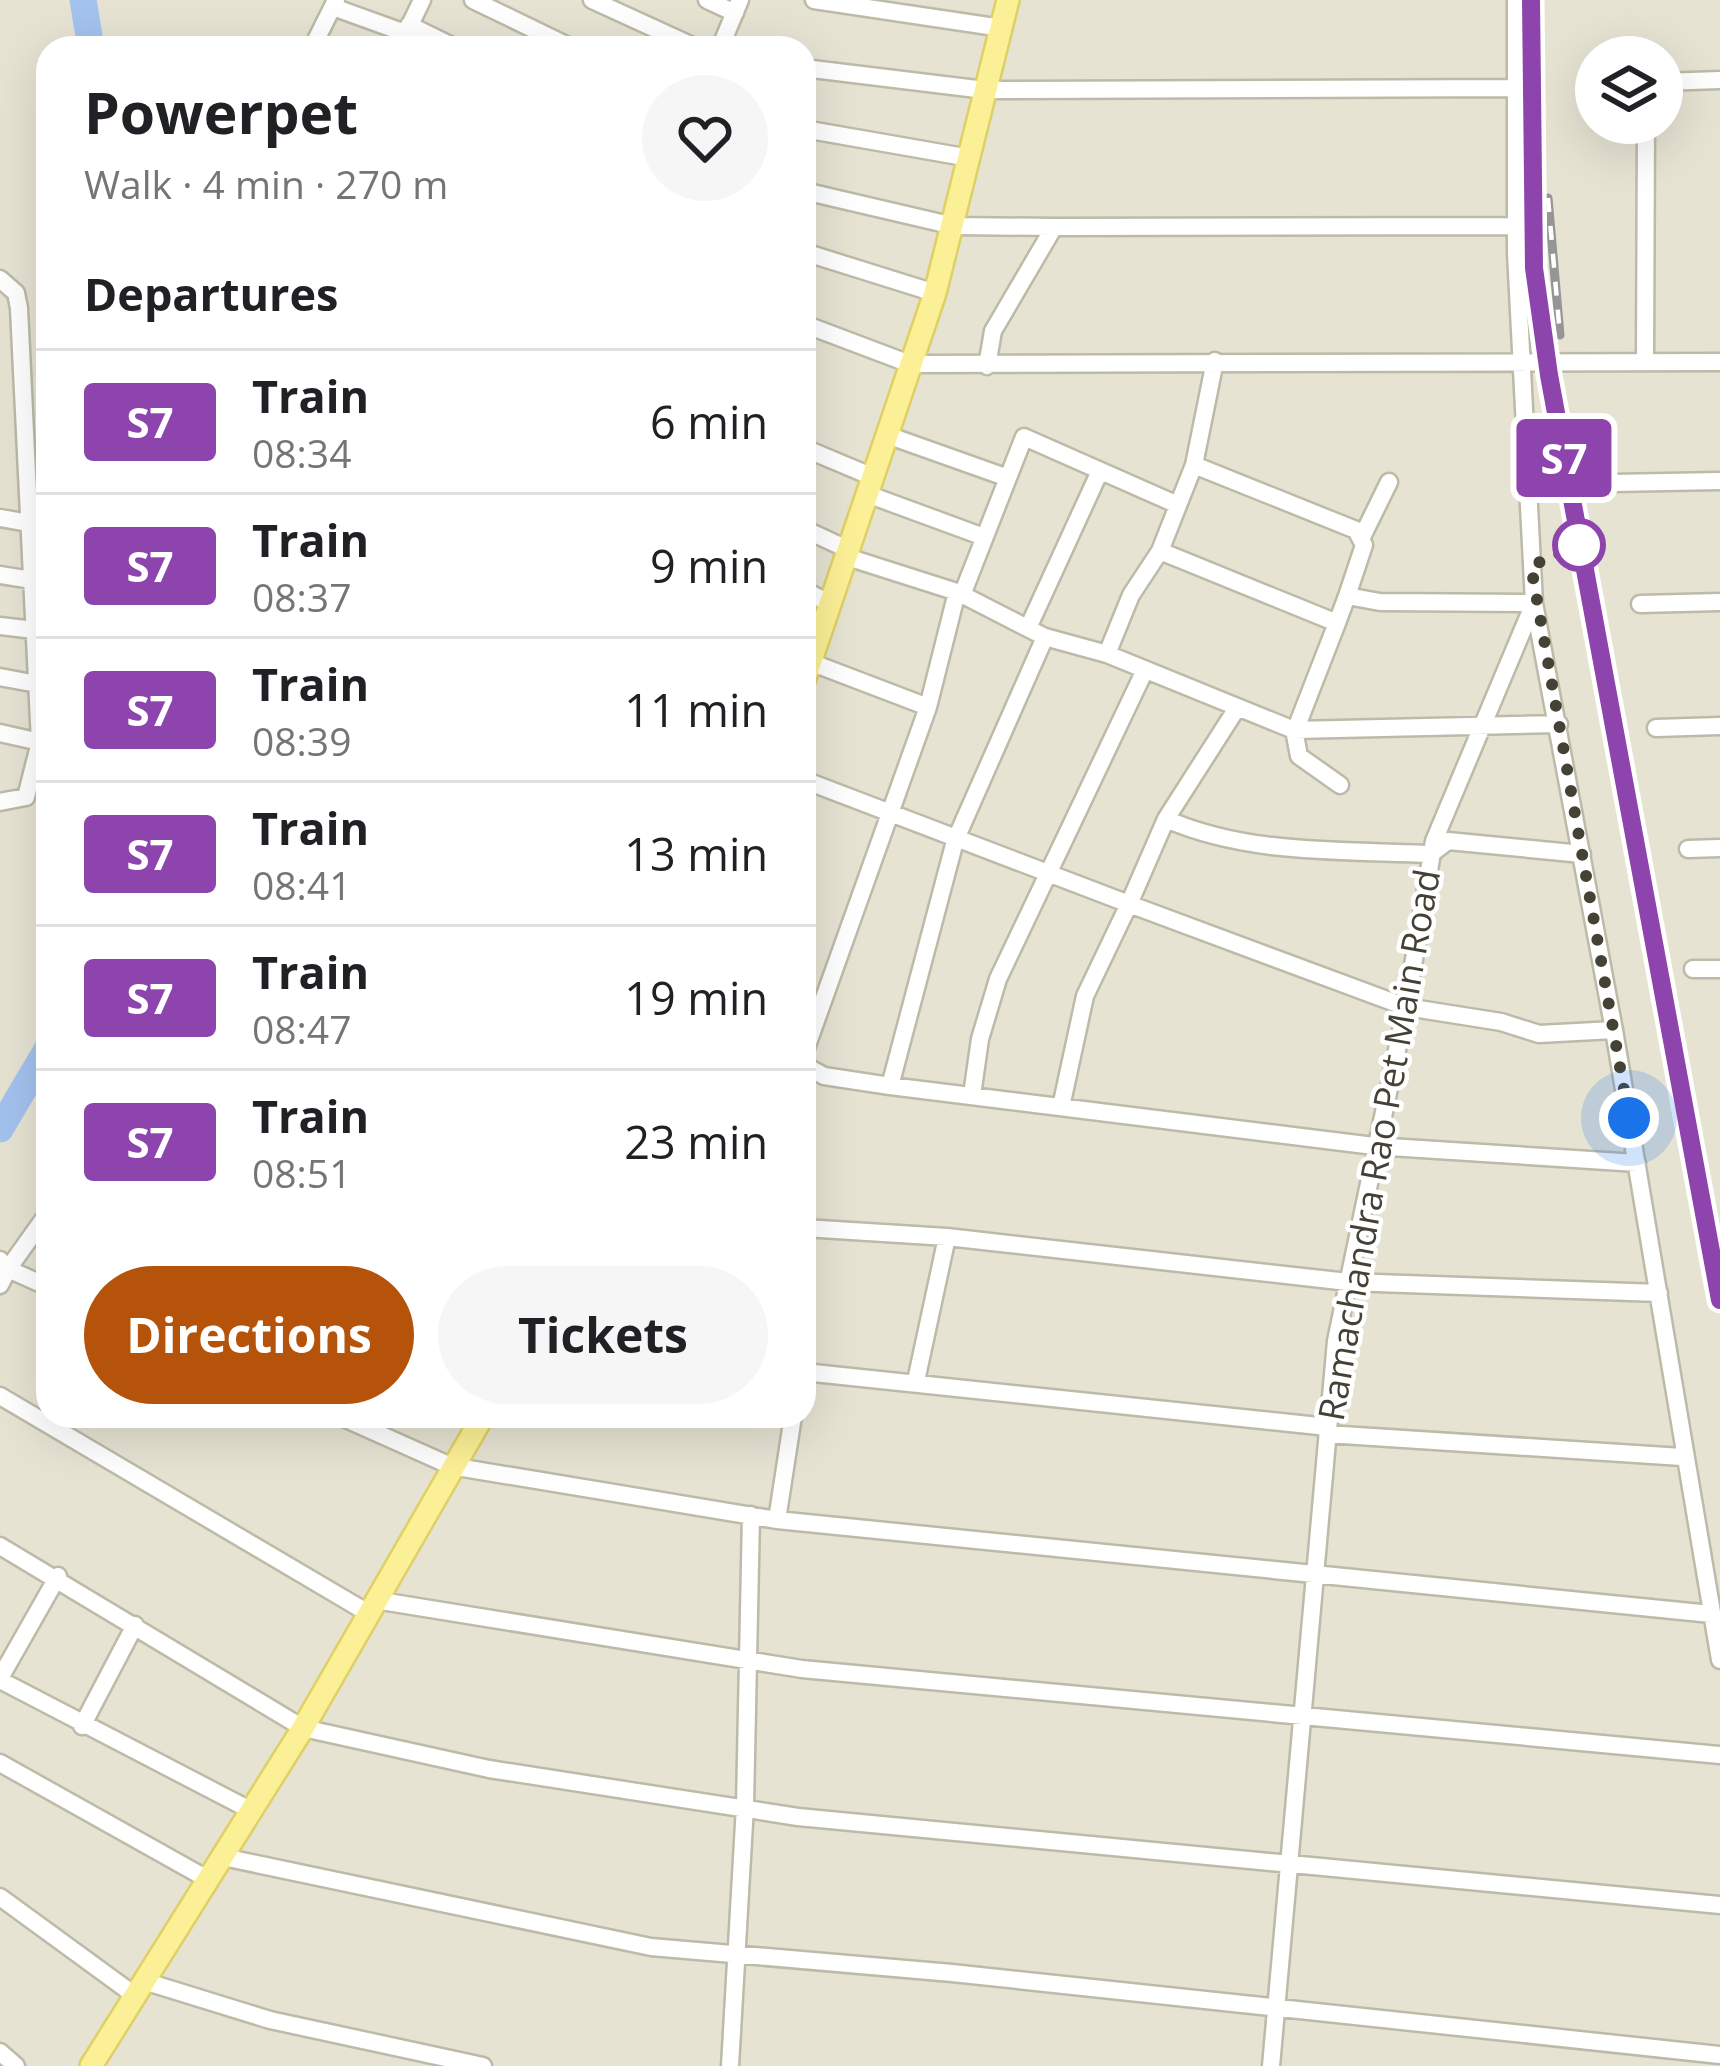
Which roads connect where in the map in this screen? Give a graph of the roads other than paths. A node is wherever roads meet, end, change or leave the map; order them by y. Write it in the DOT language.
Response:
graph roads {
  1 [pos="422,0"];
  2 [pos="473,0"];
  3 [pos="592,0"];
  4 [pos="707,0"];
  5 [pos="814,0"];
  6 [pos="1008,0"];
  7 [pos="1516,0"];
  8 [pos="334,4"];
  9 [pos="737,7"];
  10 [pos="1002,28"];
  11 [pos="404,35"];
  12 [pos="318,36"];
  13 [pos="547,36"];
  14 [pos="671,36"];
  15 [pos="725,36"];
  16 [pos="816,69"];
  17 [pos="1533,76"];
  18 [pos="1720,80"];
  19 [pos="1683,81"];
  20 [pos="1514,88"];
  21 [pos="985,90"];
  22 [pos="816,131"];
  23 [pos="1646,144"];
  24 [pos="970,158"];
  25 [pos="816,194"];
  26 [pos="954,226"];
  27 [pos="1516,226"];
  28 [pos="1054,227"];
  29 [pos="816,257"];
  30 [pos="0,279"];
  31 [pos="934,293"];
  32 [pos="816,329"];
  33 [pos="1215,361"];
  34 [pos="1645,361"];
  35 [pos="1720,362"];
  36 [pos="910,364"];
  37 [pos="1520,364"];
  38 [pos="987,366"];
  39 [pos="887,435"];
  40 [pos="816,455"];
  41 [pos="1194,465"];
  42 [pos="1100,472"];
  43 [pos="1008,478"];
  44 [pos="1720,481"];
  45 [pos="1389,482"];
  46 [pos="1612,483"];
  47 [pos="870,485"];
  48 [pos="1178,505"];
  49 [pos="0,518"];
  50 [pos="28,523"];
  51 [pos="816,536"];
  52 [pos="984,537"];
  53 [pos="1362,537"];
  54 [pos="1160,550"];
  55 [pos="845,552"];
  56 [pos="0,575"];
  57 [pos="32,580"];
  58 [pos="960,594"];
  59 [pos="816,596"];
  60 [pos="1347,596"];
  61 [pos="1720,602"];
  62 [pos="829,603"];
  63 [pos="1534,603"];
  64 [pos="1640,604"];
  65 [pos="1337,622"];
  66 [pos="0,626"];
  67 [pos="34,629"];
  68 [pos="1036,632"];
  69 [pos="816,638"];
  70 [pos="1107,654"];
  71 [pos="816,662"];
  72 [pos="36,666"];
  73 [pos="1145,670"];
  74 [pos="0,677"];
  75 [pos="36,684"];
  76 [pos="928,707"];
  77 [pos="1237,708"];
  78 [pos="1479,724"];
  79 [pos="1558,724"];
  80 [pos="1720,726"];
  81 [pos="1656,728"];
  82 [pos="1295,730"];
  83 [pos="0,734"];
  84 [pos="36,741"];
  85 [pos="36,757"];
  86 [pos="816,785"];
  87 [pos="1340,785"];
  88 [pos="0,802"];
  89 [pos="889,814"];
  90 [pos="1166,819"];
  91 [pos="955,841"];
  92 [pos="1720,848"];
  93 [pos="1688,849"];
  94 [pos="1431,854"];
  95 [pos="1582,854"];
  96 [pos="1050,874"];
  97 [pos="1129,904"];
  98 [pos="1720,969"];
  99 [pos="1693,970"];
  100 [pos="1406,1007"];
  101 [pos="816,1020"];
  102 [pos="1614,1030"];
  103 [pos="816,1071"];
  104 [pos="890,1086"];
  105 [pos="972,1096"];
  106 [pos="1060,1106"];
  107 [pos="1375,1146"];
  108 [pos="1637,1163"];
  109 [pos="36,1228"];
  110 [pos="816,1229"];
  111 [pos="947,1237"];
  112 [pos="3,1271"];
  113 [pos="1348,1282"];
  114 [pos="36,1283"];
  115 [pos="1659,1293"];
  116 [pos="816,1373"];
  117 [pos="916,1381"];
  118 [pos="0,1396"];
  119 [pos="36,1416"];
  120 [pos="56,1428"];
  121 [pos="384,1428"];
  122 [pos="475,1428"];
  123 [pos="791,1428"];
  124 [pos="1328,1430"];
  125 [pos="1682,1457"];
  126 [pos="451,1466"];
  127 [pos="751,1515"];
  128 [pos="777,1520"];
  129 [pos="0,1546"];
  130 [pos="1316,1574"];
  131 [pos="58,1576"];
  132 [pos="371,1607"];
  133 [pos="1711,1614"];
  134 [pos="135,1625"];
  135 [pos="750,1660"];
  136 [pos="1720,1660"];
  137 [pos="0,1679"];
  138 [pos="1303,1716"];
  139 [pos="82,1726"];
  140 [pos="303,1727"];
  141 [pos="1720,1755"];
  142 [pos="0,1763"];
  143 [pos="746,1806"];
  144 [pos="252,1811"];
  145 [pos="223,1857"];
  146 [pos="1289,1863"];
  147 [pos="209,1880"];
  148 [pos="0,1897"];
  149 [pos="1720,1906"];
  150 [pos="738,1954"];
  151 [pos="142,1989"];
  152 [pos="1276,2009"];
  153 [pos="0,2052"];
  154 [pos="1720,2055"];
  155 [pos="16,2066"];
  156 [pos="91,2066"];
  157 [pos="483,2066"];
  158 [pos="730,2066"];
  159 [pos="1270,2066"];
  1 -- 11 [label="street"];
  2 -- 13 [label="street"];
  3 -- 14 [label="street"];
  4 -- 9 [label="street"];
  5 -- 10 [label="street"];
  6 -- 10 [label="main road"];
  7 -- 20 [label="street"];
  8 -- 11 [label="street"];
  8 -- 12 [label="street"];
  9 -- 15 [label="street"];
  10 -- 21 [label="main road"];
  16 -- 21 [label="street"];
  17 -- 20 [label="street"];
  18 -- 19 [label="street"];
  20 -- 21 [label="street"];
  20 -- 27 [label="street"];
  21 -- 24 [label="main road"];
  22 -- 24 [label="street"];
  23 -- 34 [label="street"];
  24 -- 26 [label="main road"];
  25 -- 26 [label="street"];
  26 -- 28 [label="street"];
  26 -- 31 [label="main road"];
  27 -- 28 [label="street"];
  27 -- 37 [label="street"];
  28 -- 38 [label="street"];
  29 -- 31 [label="street"];
  30 -- 50 [label="street"];
  31 -- 36 [label="main road"];
  32 -- 36 [label="street"];
  33 -- 37 [label="street"];
  33 -- 38 [label="street"];
  33 -- 41 [label="street"];
  34 -- 35 [label="street"];
  34 -- 37 [label="street"];
  36 -- 38 [label="street"];
  36 -- 39 [label="main road"];
  37 -- 63 [label="street"];
  39 -- 43 [label="street"];
  39 -- 47 [label="main road"];
  40 -- 47 [label="street"];
  41 -- 48 [label="street"];
  41 -- 53 [label="street"];
  42 -- 43 [label="street"];
  42 -- 48 [label="street"];
  42 -- 68 [label="street"];
  43 -- 52 [label="street"];
  44 -- 46 [label="street"];
  45 -- 53 [label="street"];
  47 -- 52 [label="street"];
  47 -- 55 [label="main road"];
  48 -- 54 [label="street"];
  49 -- 50 [label="street"];
  50 -- 57 [label="street"];
  51 -- 55 [label="street"];
  52 -- 58 [label="street"];
  53 -- 60 [label="street"];
  54 -- 65 [label="street"];
  54 -- 70 [label="street"];
  55 -- 58 [label="street"];
  55 -- 62 [label="main road"];
  56 -- 57 [label="street"];
  57 -- 67 [label="street"];
  58 -- 68 [label="street"];
  58 -- 76 [label="street"];
  59 -- 62 [label="street"];
  60 -- 63 [label="street"];
  60 -- 65 [label="street"];
  61 -- 64 [label="street"];
  62 -- 69 [label="main road"];
  63 -- 78 [label="street, Ramachandra Rao Pet Main Road"];
  63 -- 79 [label="street"];
  65 -- 82 [label="street"];
  66 -- 67 [label="street"];
  67 -- 72 [label="street"];
  68 -- 70 [label="street"];
  68 -- 91 [label="street"];
  70 -- 73 [label="street"];
  71 -- 76 [label="street"];
  73 -- 77 [label="street"];
  73 -- 96 [label="street"];
  74 -- 75 [label="street"];
  76 -- 89 [label="street"];
  77 -- 82 [label="street"];
  77 -- 90 [label="street"];
  78 -- 79 [label="street"];
  78 -- 82 [label="street"];
  78 -- 94 [label="street, Ramachandra Rao Pet Main Road"];
  79 -- 95 [label="street"];
  80 -- 81 [label="street"];
  82 -- 87 [label="street"];
  83 -- 84 [label="street"];
  85 -- 88 [label="street"];
  86 -- 89 [label="street"];
  89 -- 91 [label="street"];
  89 -- 101 [label="street"];
  90 -- 94 [label="street"];
  90 -- 97 [label="street"];
  91 -- 96 [label="street"];
  91 -- 104 [label="street"];
  92 -- 93 [label="street"];
  94 -- 95 [label="street"];
  94 -- 100 [label="street, Ramachandra Rao Pet Main Road"];
  95 -- 102 [label="street"];
  96 -- 97 [label="street"];
  96 -- 105 [label="street"];
  97 -- 100 [label="street"];
  97 -- 106 [label="street"];
  98 -- 99 [label="street"];
  100 -- 102 [label="street"];
  100 -- 107 [label="street, Ramachandra Rao Pet Main Road"];
  102 -- 108 [label="street"];
  103 -- 104 [label="street"];
  104 -- 105 [label="street"];
  105 -- 106 [label="street"];
  106 -- 107 [label="street"];
  107 -- 108 [label="street"];
  107 -- 113 [label="street, Ramachandra Rao Pet Main Road"];
  108 -- 115 [label="street"];
  109 -- 112 [label="street"];
  110 -- 111 [label="street"];
  111 -- 113 [label="street"];
  111 -- 117 [label="street"];
  112 -- 114 [label="street"];
  113 -- 115 [label="street"];
  113 -- 124 [label="street, Ramachandra Rao Pet Main Road"];
  115 -- 125 [label="street"];
  116 -- 117 [label="street"];
  117 -- 124 [label="street"];
  118 -- 119 [label="street"];
  120 -- 132 [label="street"];
  121 -- 126 [label="street"];
  122 -- 126 [label="main road"];
  123 -- 128 [label="street"];
  124 -- 125 [label="street"];
  124 -- 130 [label="street, Ramachandra Rao Pet Main Road"];
  125 -- 133 [label="street"];
  126 -- 127 [label="street"];
  126 -- 132 [label="main road"];
  127 -- 128 [label="street"];
  127 -- 135 [label="street"];
  128 -- 130 [label="street"];
  129 -- 131 [label="street"];
  130 -- 133 [label="street"];
  130 -- 138 [label="street, Ramachandra Rao Pet Main Road"];
  131 -- 134 [label="street"];
  131 -- 137 [label="street"];
  132 -- 135 [label="street"];
  132 -- 140 [label="main road"];
  133 -- 136 [label="street"];
  134 -- 139 [label="street"];
  134 -- 140 [label="street"];
  135 -- 138 [label="street"];
  135 -- 143 [label="street"];
  137 -- 139 [label="street"];
  138 -- 141 [label="street"];
  138 -- 146 [label="street, Ramachandra Rao Pet Main Road"];
  139 -- 144 [label="street"];
  140 -- 143 [label="street"];
  140 -- 144 [label="main road"];
  142 -- 147 [label="street"];
  143 -- 146 [label="street"];
  143 -- 150 [label="street"];
  144 -- 145 [label="main road"];
  145 -- 147 [label="main road"];
  145 -- 150 [label="street"];
  146 -- 149 [label="street"];
  146 -- 152 [label="street, Ramachandra Rao Pet Main Road"];
  147 -- 151 [label="main road"];
  148 -- 151 [label="street"];
  150 -- 152 [label="street"];
  150 -- 158 [label="street"];
  151 -- 156 [label="main road"];
  151 -- 157 [label="street"];
  152 -- 154 [label="street"];
  152 -- 159 [label="street, Ramachandra Rao Pet Main Road"];
  153 -- 155 [label="street"];
}
